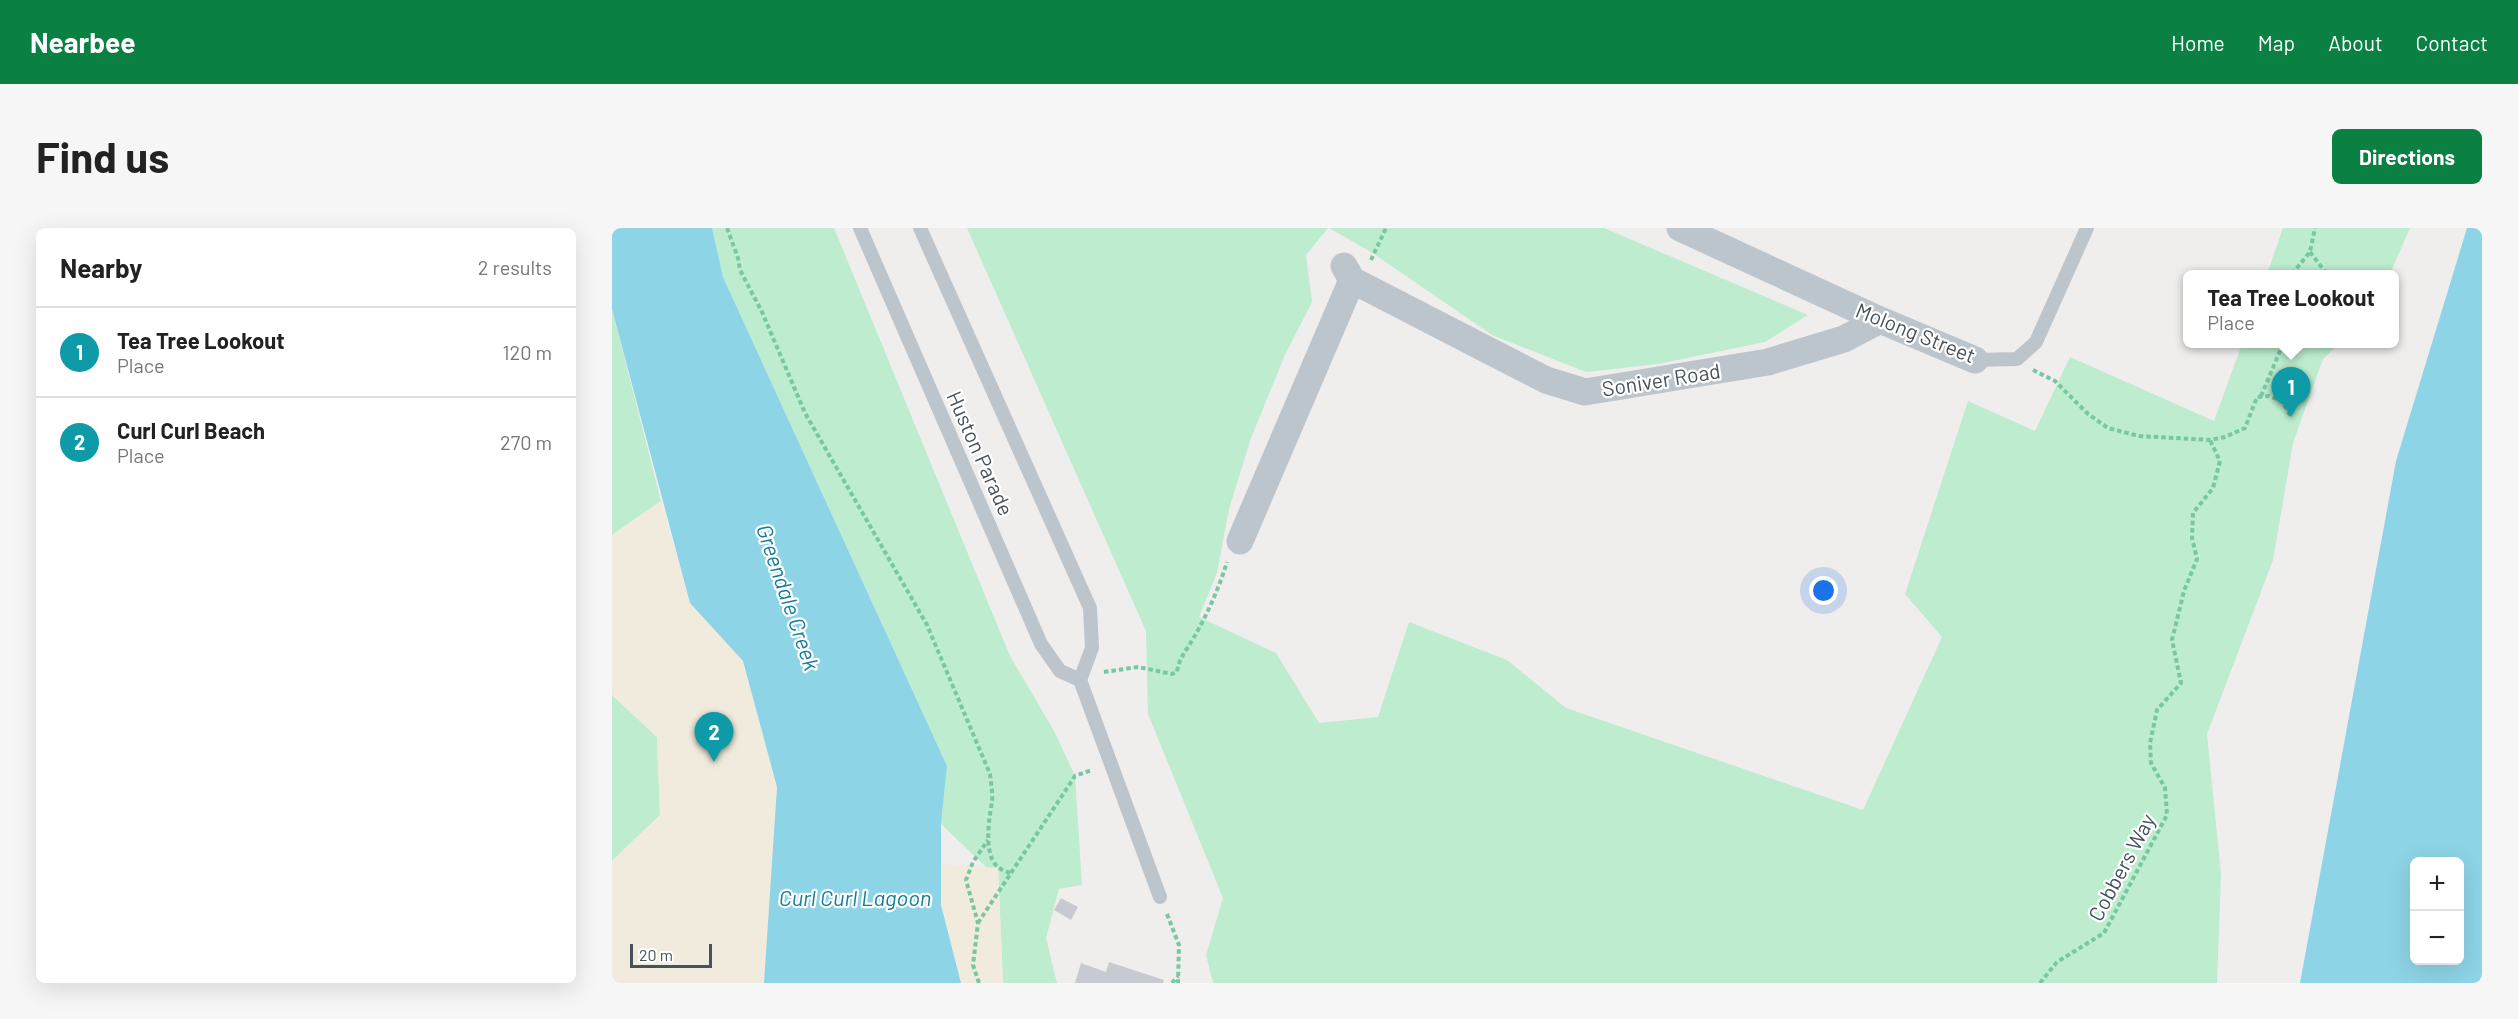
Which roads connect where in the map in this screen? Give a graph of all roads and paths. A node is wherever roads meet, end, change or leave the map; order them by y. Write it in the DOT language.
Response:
graph roads {
  1 [pos="728,228"];
  2 [pos="860,228"];
  3 [pos="920,228"];
  4 [pos="1386,228"];
  5 [pos="1680,228"];
  6 [pos="2087,228"];
  7 [pos="2315,228"];
  8 [pos="1377,249"];
  9 [pos="2310,252"];
  10 [pos="2295,270"];
  11 [pos="2324,270"];
  12 [pos="1880,320"];
  13 [pos="2282,348"];
  14 [pos="1975,360"];
  15 [pos="2024,369"];
  16 [pos="2261,396"];
  17 [pos="2291,417"];
  18 [pos="2210,440"];
  19 [pos="1240,542"];
  20 [pos="1223,575"];
  21 [pos="1080,680"];
  22 [pos="1076,776"];
  23 [pos="988,840"];
  24 [pos="1011,873"];
  25 [pos="1160,897"];
  26 [pos="978,923"];
  27 [pos="1178,976"];
  28 [pos="979,983"];
  29 [pos="1172,983"];
  30 [pos="1178,983"];
  31 [pos="2040,983"];
  1 -- 23 [label="path"];
  2 -- 21 [label="lane, Huston Parade"];
  3 -- 21 [label="lane, Huston Parade"];
  4 -- 8 [label="path"];
  5 -- 12 [label="street, Molong Street"];
  6 -- 14 [label="lane, Molong Street"];
  7 -- 9 [label="path"];
  9 -- 10 [label="path"];
  9 -- 11 [label="path"];
  12 -- 14 [label="street, Molong Street"];
  12 -- 19 [label="street, Soniver Road"];
  13 -- 16 [label="path"];
  15 -- 18 [label="path"];
  16 -- 17 [label="path"];
  16 -- 18 [label="path"];
  18 -- 31 [label="path, Cobbers Way"];
  20 -- 21 [label="path"];
  21 -- 25 [label="lane"];
  22 -- 24 [label="path"];
  23 -- 24 [label="path"];
  23 -- 26 [label="path"];
  24 -- 26 [label="path"];
  25 -- 27 [label="path"];
  26 -- 28 [label="path"];
  27 -- 29 [label="path"];
  27 -- 30 [label="path"];
}
